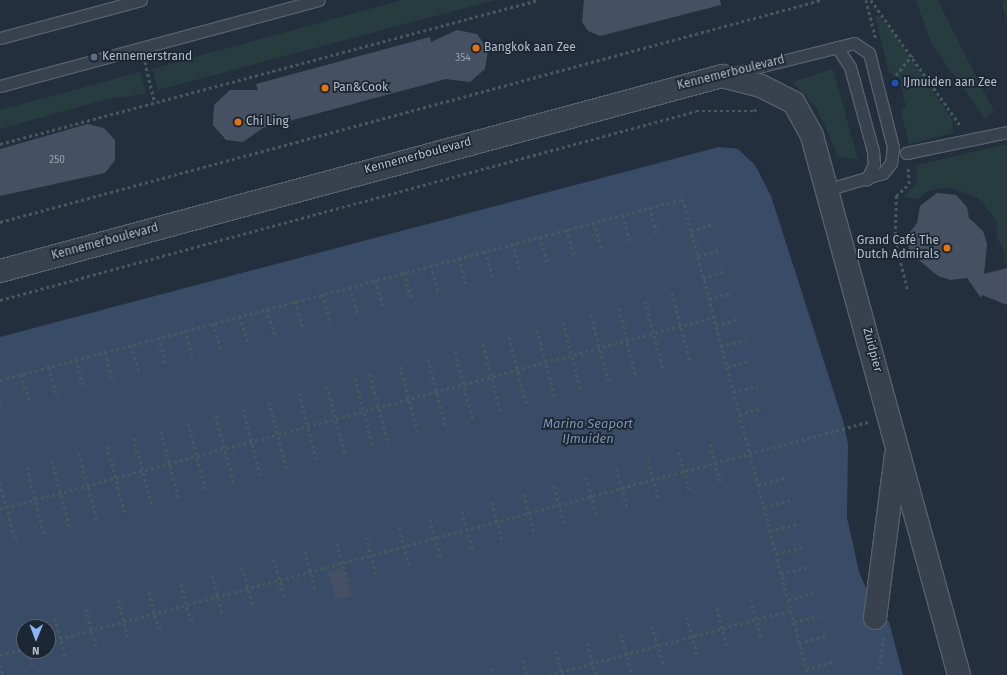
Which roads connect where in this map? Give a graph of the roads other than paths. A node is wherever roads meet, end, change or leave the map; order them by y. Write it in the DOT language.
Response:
graph roads {
  1 [pos="141,0"];
  2 [pos="319,0"];
  3 [pos="0,38"];
  4 [pos="837,47"];
  5 [pos="722,76"];
  6 [pos="0,86"];
  7 [pos="1007,132"];
  8 [pos="906,153"];
  9 [pos="867,179"];
  10 [pos="829,189"];
  11 [pos="0,271"];
  12 [pos="897,444"];
  13 [pos="875,618"];
  14 [pos="959,675"];
  1 -- 3 [label="lane"];
  2 -- 6 [label="lane"];
  4 -- 5 [label="lane, Kennemerboulevard"];
  4 -- 9 [label="lane"];
  4 -- 9 [label="lane, Kennemerboulevard"];
  5 -- 10 [label="street, Zuidpier"];
  5 -- 11 [label="street, Kennemerboulevard"];
  7 -- 8 [label="lane"];
  9 -- 10 [label="lane, Kennemerboulevard"];
  10 -- 12 [label="street, Zuidpier"];
  12 -- 13 [label="street"];
  12 -- 14 [label="street, Zuidpier"];
}
